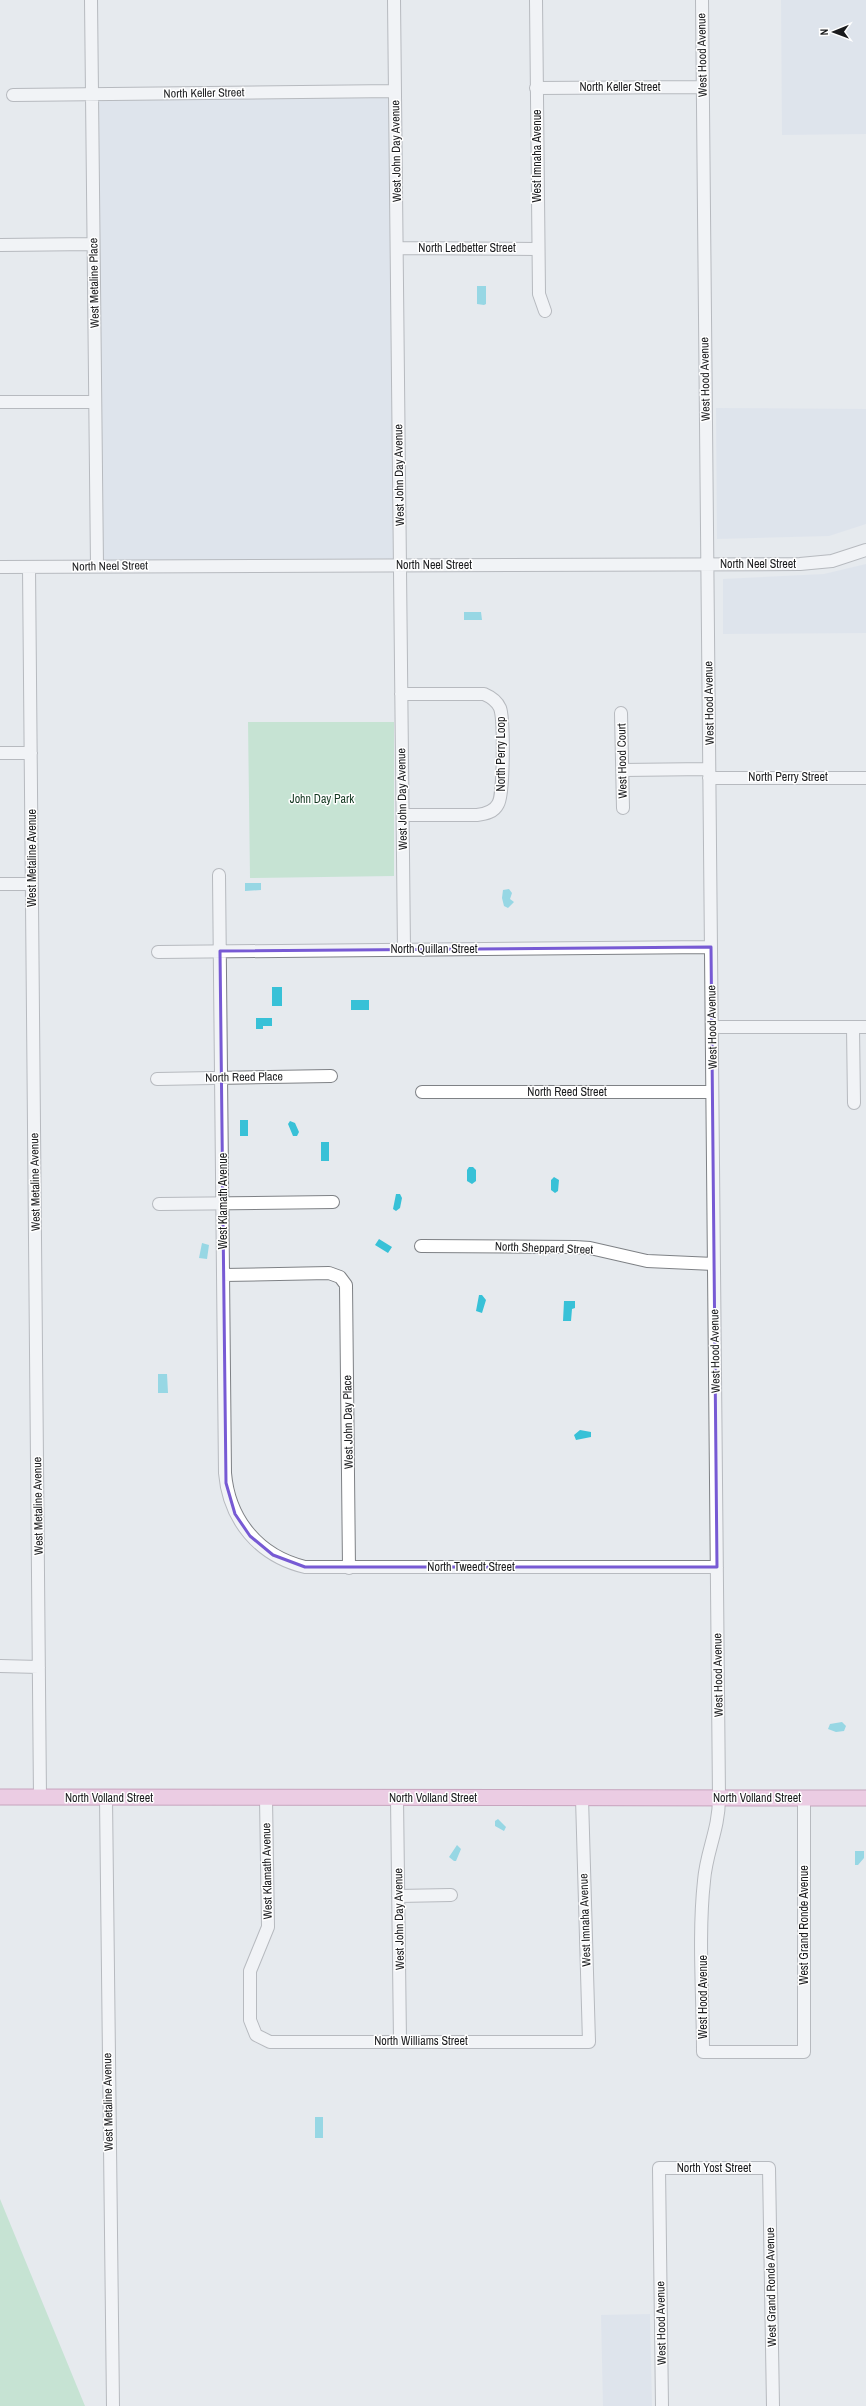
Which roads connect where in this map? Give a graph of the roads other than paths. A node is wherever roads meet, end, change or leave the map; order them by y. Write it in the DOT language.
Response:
graph roads {
  1 [pos="90,0"];
  2 [pos="394,0"];
  3 [pos="536,0"];
  4 [pos="702,0"];
  5 [pos="703,87"];
  6 [pos="536,88"];
  7 [pos="395,91"];
  8 [pos="92,94"];
  9 [pos="13,95"];
  10 [pos="93,244"];
  11 [pos="0,245"];
  12 [pos="397,248"];
  13 [pos="537,249"];
  14 [pos="545,311"];
  15 [pos="0,402"];
  16 [pos="95,402"];
  17 [pos="866,550"];
  18 [pos="707,564"];
  19 [pos="400,565"];
  20 [pos="0,566"];
  21 [pos="29,566"];
  22 [pos="97,566"];
  23 [pos="401,694"];
  24 [pos="621,713"];
  25 [pos="0,753"];
  26 [pos="31,753"];
  27 [pos="622,770"];
  28 [pos="709,773"];
  29 [pos="866,778"];
  30 [pos="623,808"];
  31 [pos="403,815"];
  32 [pos="220,875"];
  33 [pos="0,884"];
  34 [pos="32,884"];
  35 [pos="711,947"];
  36 [pos="404,950"];
  37 [pos="220,951"];
  38 [pos="158,952"];
  39 [pos="866,1026"];
  40 [pos="712,1027"];
  41 [pos="853,1027"];
  42 [pos="331,1076"];
  43 [pos="222,1078"];
  44 [pos="157,1079"];
  45 [pos="422,1092"];
  46 [pos="712,1092"];
  47 [pos="854,1102"];
  48 [pos="333,1202"];
  49 [pos="223,1203"];
  50 [pos="159,1204"];
  51 [pos="421,1246"];
  52 [pos="714,1264"];
  53 [pos="223,1275"];
  54 [pos="240,1524"];
  55 [pos="717,1567"];
  56 [pos="349,1568"];
  57 [pos="0,1666"];
  58 [pos="39,1667"];
  59 [pos="0,1797"];
  60 [pos="40,1798"];
  61 [pos="106,1798"];
  62 [pos="266,1798"];
  63 [pos="397,1798"];
  64 [pos="582,1798"];
  65 [pos="719,1798"];
  66 [pos="866,1798"];
  67 [pos="804,1799"];
  68 [pos="451,1895"];
  69 [pos="398,1896"];
  70 [pos="256,2035"];
  71 [pos="400,2041"];
  72 [pos="588,2042"];
  73 [pos="804,2052"];
  74 [pos="659,2168"];
  75 [pos="769,2168"];
  76 [pos="113,2406"];
  77 [pos="662,2406"];
  78 [pos="774,2406"];
  1 -- 8 [label="street, West Metaline Place"];
  2 -- 7 [label="street, West John Day Avenue"];
  3 -- 6 [label="street, West Imnaha Avenue"];
  4 -- 5 [label="street, West Hood Avenue"];
  5 -- 6 [label="street, North Keller Street"];
  5 -- 18 [label="street, West Hood Avenue"];
  6 -- 13 [label="street, West Imnaha Avenue"];
  7 -- 8 [label="street, North Keller Street"];
  7 -- 12 [label="street, West John Day Avenue"];
  8 -- 9 [label="street, North Keller Street"];
  8 -- 10 [label="street, West Metaline Place"];
  10 -- 11 [label="street"];
  10 -- 16 [label="street, West Metaline Place"];
  12 -- 13 [label="street, North Ledbetter Street"];
  12 -- 19 [label="street, West John Day Avenue"];
  13 -- 14 [label="street, West Imnaha Avenue"];
  15 -- 16 [label="street"];
  16 -- 22 [label="street, West Metaline Place"];
  17 -- 18 [label="street, North Neel Street"];
  18 -- 19 [label="street, North Neel Street"];
  18 -- 28 [label="street, West Hood Avenue"];
  19 -- 22 [label="street, North Neel Street"];
  19 -- 23 [label="street, West John Day Avenue"];
  20 -- 21 [label="street, North Neel Street"];
  21 -- 22 [label="street, North Neel Street"];
  21 -- 26 [label="street, West Metaline Avenue"];
  23 -- 31 [label="street, West John Day Avenue"];
  23 -- 31 [label="street, North Perry Loop"];
  24 -- 27 [label="street, West Hood Court"];
  25 -- 26 [label="street"];
  26 -- 34 [label="street, West Metaline Avenue"];
  27 -- 28 [label="street, North Perry Street"];
  27 -- 30 [label="street, West Hood Court"];
  28 -- 29 [label="street, North Perry Street"];
  28 -- 35 [label="street, West Hood Avenue"];
  31 -- 36 [label="street, West John Day Avenue"];
  32 -- 37 [label="street, West Klamath Avenue"];
  33 -- 34 [label="street"];
  34 -- 58 [label="street, West Metaline Avenue"];
  35 -- 36 [label="street, North Quillan Street"];
  35 -- 40 [label="street, West Hood Avenue"];
  36 -- 37 [label="street, North Quillan Street"];
  37 -- 38 [label="street, North Quillan Street"];
  37 -- 43 [label="street, West Klamath Avenue"];
  39 -- 41 [label="street"];
  40 -- 41 [label="street"];
  40 -- 46 [label="street, West Hood Avenue"];
  41 -- 47 [label="street"];
  42 -- 43 [label="street, North Reed Place"];
  43 -- 44 [label="street, North Reed Place"];
  43 -- 49 [label="street, West Klamath Avenue"];
  45 -- 46 [label="street, North Reed Street"];
  46 -- 52 [label="street, West Hood Avenue"];
  48 -- 49 [label="street"];
  49 -- 50 [label="street"];
  49 -- 53 [label="street, West Klamath Avenue"];
  51 -- 52 [label="street, North Sheppard Street"];
  52 -- 55 [label="street, West Hood Avenue"];
  53 -- 54 [label="street, West Klamath Avenue"];
  53 -- 56 [label="street, West John Day Place"];
  54 -- 56 [label="street, North Tweedt Street"];
  55 -- 56 [label="street, North Tweedt Street"];
  55 -- 65 [label="street, West Hood Avenue"];
  57 -- 58 [label="street"];
  58 -- 60 [label="street, West Metaline Avenue"];
  59 -- 60 [label="main road, North Volland Street"];
  60 -- 61 [label="main road, North Volland Street"];
  61 -- 62 [label="main road, North Volland Street"];
  61 -- 76 [label="street, West Metaline Avenue"];
  62 -- 63 [label="main road, North Volland Street"];
  62 -- 70 [label="street, West Klamath Avenue"];
  63 -- 64 [label="main road, North Volland Street"];
  63 -- 69 [label="street, West John Day Avenue"];
  64 -- 65 [label="main road, North Volland Street"];
  64 -- 72 [label="street, West Imnaha Avenue"];
  65 -- 67 [label="main road, North Volland Street"];
  65 -- 73 [label="street, West Hood Avenue"];
  66 -- 67 [label="main road, North Volland Street"];
  67 -- 73 [label="street, West Grand Ronde Avenue"];
  68 -- 69 [label="street"];
  69 -- 71 [label="street, West John Day Avenue"];
  70 -- 71 [label="street, North Williams Street"];
  71 -- 72 [label="street, North Williams Street"];
  74 -- 75 [label="street, North Yost Street"];
  74 -- 77 [label="street, West Hood Avenue"];
  75 -- 78 [label="street, West Grand Ronde Avenue"];
}
